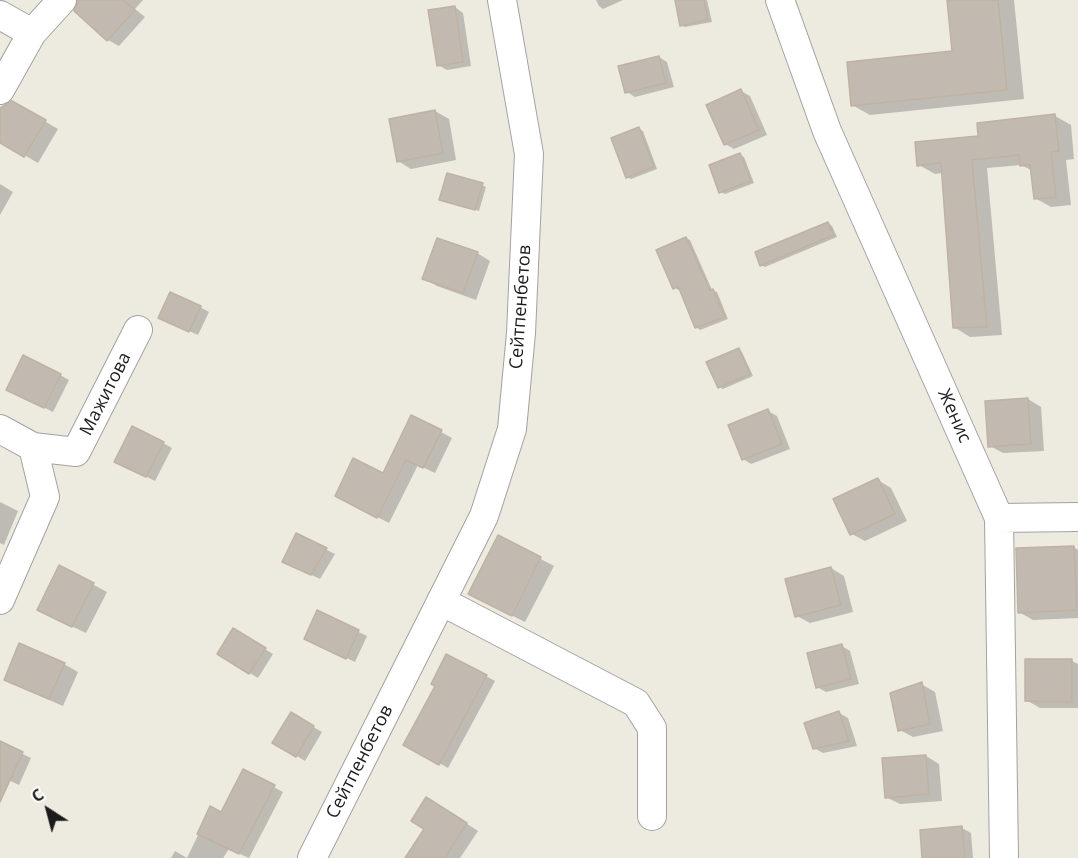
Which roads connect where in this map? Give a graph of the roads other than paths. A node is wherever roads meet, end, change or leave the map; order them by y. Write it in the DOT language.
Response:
graph roads {
  1 [pos="62,0"];
  2 [pos="502,0"];
  3 [pos="780,0"];
  4 [pos="0,15"];
  5 [pos="32,33"];
  6 [pos="0,90"];
  7 [pos="138,330"];
  8 [pos="0,429"];
  9 [pos="33,447"];
  10 [pos="1078,517"];
  11 [pos="999,518"];
  12 [pos="0,600"];
  13 [pos="441,601"];
  14 [pos="652,816"];
  15 [pos="312,858"];
  16 [pos="1004,858"];
  1 -- 5 [label="street"];
  2 -- 13 [label="street, Сейтпенбетов"];
  3 -- 11 [label="street, Женис"];
  4 -- 5 [label="street"];
  5 -- 6 [label="street"];
  7 -- 9 [label="street, Мажитова"];
  8 -- 9 [label="street, Мажитова"];
  9 -- 12 [label="street"];
  10 -- 11 [label="street"];
  11 -- 16 [label="street, Женис"];
  13 -- 14 [label="street"];
  13 -- 15 [label="street, Сейтпенбетов"];
}
